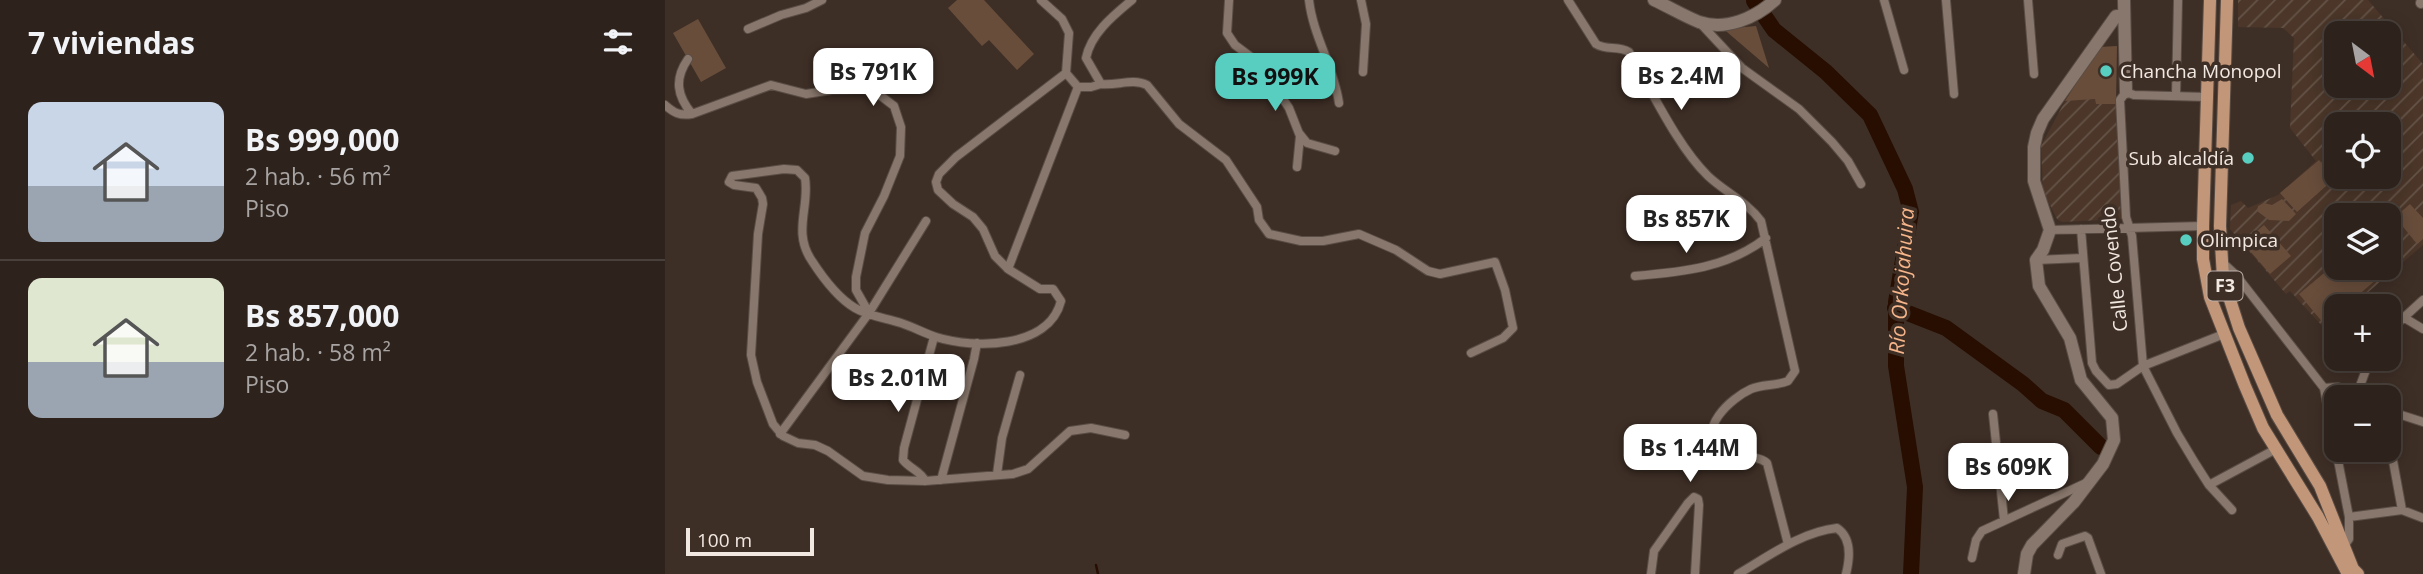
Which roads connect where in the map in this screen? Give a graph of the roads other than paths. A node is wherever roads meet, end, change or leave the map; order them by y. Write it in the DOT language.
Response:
graph roads {
  1 [pos="822,0"];
  2 [pos="1041,0"];
  3 [pos="1132,0"];
  4 [pos="1229,0"];
  5 [pos="1310,0"];
  6 [pos="1361,0"];
  7 [pos="1568,0"];
  8 [pos="1654,0"];
  9 [pos="1884,0"];
  10 [pos="1946,0"];
  11 [pos="2028,0"];
  12 [pos="2124,0"];
  13 [pos="2178,0"];
  14 [pos="2210,0"];
  15 [pos="2227,0"];
  16 [pos="1772,3"];
  17 [pos="2124,16"];
  18 [pos="1699,22"];
  19 [pos="2210,23"];
  20 [pos="2226,23"];
  21 [pos="748,29"];
  22 [pos="688,59"];
  23 [pos="1904,70"];
  24 [pos="1363,72"];
  25 [pos="1066,73"];
  26 [pos="2034,74"];
  27 [pos="1101,83"];
  28 [pos="1078,87"];
  29 [pos="2126,92"];
  30 [pos="1954,94"];
  31 [pos="2176,96"];
  32 [pos="2207,97"];
  33 [pos="2223,98"];
  34 [pos="1339,103"];
  35 [pos="665,105"];
  36 [pos="692,114"];
  37 [pos="1299,133"];
  38 [pos="1335,151"];
  39 [pos="1297,167"];
  40 [pos="1861,184"];
  41 [pos="926,221"];
  42 [pos="2129,226"];
  43 [pos="2203,226"];
  44 [pos="2220,226"];
  45 [pos="2081,229"];
  46 [pos="2050,230"];
  47 [pos="1766,238"];
  48 [pos="2082,258"];
  49 [pos="2036,260"];
  50 [pos="2220,262"];
  51 [pos="1008,269"];
  52 [pos="1635,276"];
  53 [pos="2423,300"];
  54 [pos="869,313"];
  55 [pos="2403,317"];
  56 [pos="2239,328"];
  57 [pos="2423,329"];
  58 [pos="2224,334"];
  59 [pos="935,337"];
  60 [pos="977,343"];
  61 [pos="1471,353"];
  62 [pos="2143,366"];
  63 [pos="1020,375"];
  64 [pos="2324,388"];
  65 [pos="1993,414"];
  66 [pos="2401,415"];
  67 [pos="2423,422"];
  68 [pos="780,434"];
  69 [pos="1125,435"];
  70 [pos="2291,439"];
  71 [pos="2276,449"];
  72 [pos="2338,462"];
  73 [pos="2393,462"];
  74 [pos="997,474"];
  75 [pos="941,480"];
  76 [pos="925,481"];
  77 [pos="2086,483"];
  78 [pos="2210,485"];
  79 [pos="2232,510"];
  80 [pos="2402,510"];
  81 [pos="2349,517"];
  82 [pos="2423,518"];
  83 [pos="2004,520"];
  84 [pos="1788,544"];
  85 [pos="2340,548"];
  86 [pos="2058,555"];
  87 [pos="1972,558"];
  88 [pos="1651,574"];
  89 [pos="1695,574"];
  90 [pos="1738,574"];
  91 [pos="1846,574"];
  92 [pos="2024,574"];
  93 [pos="2101,574"];
  94 [pos="2349,574"];
  95 [pos="2358,574"];
  1 -- 21 [label="street"];
  2 -- 25 [label="street"];
  3 -- 27 [label="street"];
  4 -- 37 [label="street"];
  5 -- 34 [label="street"];
  6 -- 24 [label="street"];
  7 -- 47 [label="street"];
  8 -- 18 [label="main road"];
  9 -- 23 [label="street"];
  10 -- 30 [label="street"];
  11 -- 26 [label="street"];
  12 -- 17 [label="main road, Calle Covendo"];
  13 -- 31 [label="street"];
  14 -- 19 [label="main road, F3"];
  15 -- 20 [label="main road, F3"];
  16 -- 18 [label="main road"];
  17 -- 29 [label="main road, Calle Covendo"];
  17 -- 46 [label="main road"];
  18 -- 40 [label="street"];
  19 -- 20 [label="main road"];
  19 -- 32 [label="main road, F3"];
  20 -- 33 [label="main road, F3"];
  22 -- 36 [label="street"];
  25 -- 28 [label="street"];
  25 -- 51 [label="street"];
  27 -- 28 [label="street"];
  27 -- 61 [label="street"];
  28 -- 51 [label="street"];
  29 -- 31 [label="street"];
  29 -- 42 [label="street, Calle Covendo"];
  31 -- 32 [label="street"];
  32 -- 33 [label="main road"];
  32 -- 43 [label="main road, F3"];
  33 -- 44 [label="main road, F3"];
  35 -- 36 [label="street"];
  36 -- 54 [label="street"];
  37 -- 38 [label="street"];
  37 -- 39 [label="street"];
  41 -- 54 [label="street"];
  42 -- 43 [label="street"];
  42 -- 45 [label="street"];
  42 -- 62 [label="street, Calle Covendo"];
  43 -- 44 [label="main road"];
  43 -- 58 [label="main road, F3"];
  44 -- 50 [label="main road, F3"];
  45 -- 46 [label="street"];
  45 -- 48 [label="street"];
  46 -- 49 [label="main road"];
  47 -- 52 [label="street"];
  47 -- 84 [label="street"];
  48 -- 49 [label="street"];
  48 -- 62 [label="street"];
  49 -- 77 [label="main road"];
  50 -- 56 [label="main road, F3"];
  50 -- 64 [label="street"];
  51 -- 60 [label="street"];
  53 -- 55 [label="street"];
  54 -- 59 [label="street"];
  54 -- 68 [label="street"];
  54 -- 68 [label="street"];
  55 -- 57 [label="street"];
  56 -- 58 [label="main road"];
  56 -- 70 [label="main road, F3"];
  58 -- 62 [label="street"];
  58 -- 71 [label="main road, F3"];
  59 -- 60 [label="street"];
  59 -- 76 [label="street"];
  60 -- 75 [label="street"];
  62 -- 78 [label="street, Calle Covendo"];
  63 -- 74 [label="street"];
  65 -- 83 [label="street"];
  66 -- 67 [label="street"];
  68 -- 76 [label="street"];
  69 -- 74 [label="street"];
  70 -- 71 [label="main road"];
  70 -- 85 [label="main road, F3"];
  71 -- 78 [label="street"];
  71 -- 85 [label="main road, F3"];
  72 -- 81 [label="street"];
  73 -- 80 [label="street"];
  74 -- 75 [label="street"];
  75 -- 76 [label="street"];
  77 -- 83 [label="street"];
  77 -- 92 [label="main road"];
  78 -- 79 [label="street, Calle Covendo"];
  80 -- 81 [label="street"];
  80 -- 82 [label="street"];
  81 -- 85 [label="street"];
  83 -- 87 [label="street"];
  84 -- 90 [label="street"];
  84 -- 91 [label="street"];
  85 -- 94 [label="main road, F3"];
  85 -- 95 [label="main road, F3"];
  86 -- 93 [label="street"];
  88 -- 89 [label="street"];
}
